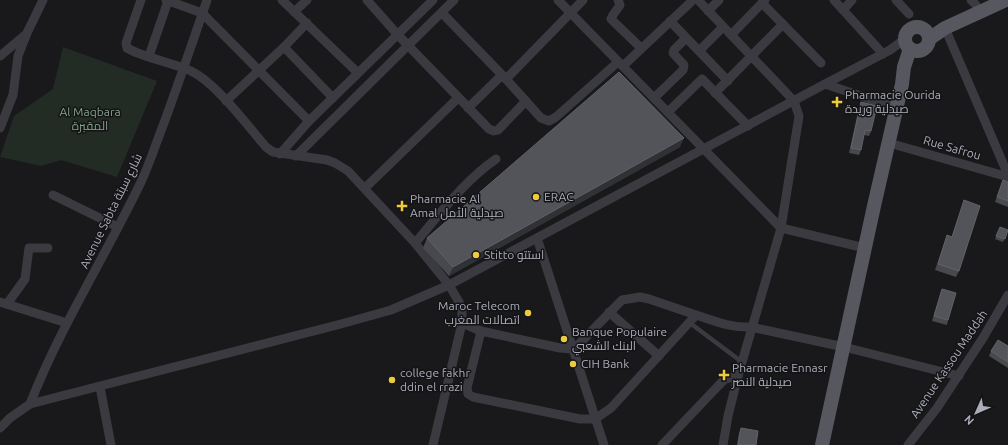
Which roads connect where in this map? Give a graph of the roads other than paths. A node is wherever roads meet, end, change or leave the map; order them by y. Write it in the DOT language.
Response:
graph roads {
  1 [pos="43,0"];
  2 [pos="141,0"];
  3 [pos="167,0"];
  4 [pos="207,0"];
  5 [pos="282,0"];
  6 [pos="307,0"];
  7 [pos="367,0"];
  8 [pos="433,0"];
  9 [pos="454,0"];
  10 [pos="558,0"];
  11 [pos="583,0"];
  12 [pos="618,0"];
  13 [pos="692,0"];
  14 [pos="698,0"];
  15 [pos="719,0"];
  16 [pos="834,0"];
  17 [pos="852,0"];
  18 [pos="896,0"];
  19 [pos="1006,0"];
  20 [pos="764,1"];
  21 [pos="978,2"];
  22 [pos="1008,5"];
  23 [pos="843,10"];
  24 [pos="708,11"];
  25 [pos="294,12"];
  26 [pos="202,13"];
  27 [pos="442,13"];
  28 [pos="570,13"];
  29 [pos="909,14"];
  30 [pos="670,21"];
  31 [pos="307,23"];
  32 [pos="783,24"];
  33 [pos="723,27"];
  34 [pos="945,28"];
  35 [pos="26,34"];
  36 [pos="397,34"];
  37 [pos="731,35"];
  38 [pos="686,38"];
  39 [pos="916,42"];
  40 [pos="408,45"];
  41 [pos="284,47"];
  42 [pos="641,48"];
  43 [pos="699,51"];
  44 [pos="887,52"];
  45 [pos="0,56"];
  46 [pos="149,56"];
  47 [pos="751,57"];
  48 [pos="821,63"];
  49 [pos="620,64"];
  50 [pos="714,66"];
  51 [pos="184,68"];
  52 [pos="259,70"];
  53 [pos="358,73"];
  54 [pos="504,77"];
  55 [pos="702,79"];
  56 [pos="728,81"];
  57 [pos="825,84"];
  58 [pos="715,93"];
  59 [pos="333,98"];
  60 [pos="458,98"];
  61 [pos="654,98"];
  62 [pos="226,101"];
  63 [pos="526,101"];
  64 [pos="794,101"];
  65 [pos="468,108"];
  66 [pos="897,108"];
  67 [pos="668,112"];
  68 [pos="309,121"];
  69 [pos="748,126"];
  70 [pos="0,128"];
  71 [pos="889,143"];
  72 [pos="703,149"];
  73 [pos="280,154"];
  74 [pos="296,156"];
  75 [pos="496,159"];
  76 [pos="1008,176"];
  77 [pos="365,188"];
  78 [pos="53,195"];
  79 [pos="118,227"];
  80 [pos="781,228"];
  81 [pos="537,238"];
  82 [pos="415,242"];
  83 [pos="48,248"];
  84 [pos="865,248"];
  85 [pos="449,285"];
  86 [pos="1008,295"];
  87 [pos="3,303"];
  88 [pos="609,312"];
  89 [pos="696,315"];
  90 [pos="67,323"];
  91 [pos="462,323"];
  92 [pos="690,323"];
  93 [pos="751,327"];
  94 [pos="481,331"];
  95 [pos="844,347"];
  96 [pos="572,349"];
  97 [pos="659,356"];
  98 [pos="742,362"];
  99 [pos="738,376"];
  100 [pos="959,376"];
  101 [pos="100,387"];
  102 [pos="30,404"];
  103 [pos="0,416"];
  104 [pos="10,418"];
  105 [pos="595,419"];
  106 [pos="0,428"];
  107 [pos="108,443"];
  108 [pos="433,445"];
  109 [pos="604,445"];
  110 [pos="662,445"];
  111 [pos="723,445"];
  112 [pos="822,445"];
  113 [pos="908,445"];
  1 -- 35 [label="street"];
  2 -- 46 [label="street"];
  3 -- 26 [label="street"];
  3 -- 46 [label="street"];
  4 -- 26 [label="street, Avenue Sabta شارع سبتة"];
  5 -- 25 [label="street"];
  6 -- 25 [label="street"];
  7 -- 36 [label="street"];
  8 -- 36 [label="street"];
  9 -- 27 [label="street"];
  10 -- 28 [label="street"];
  11 -- 28 [label="street"];
  12 -- 42 [label="street"];
  13 -- 30 [label="street"];
  14 -- 24 [label="street"];
  15 -- 24 [label="street"];
  16 -- 23 [label="street"];
  17 -- 23 [label="street"];
  18 -- 29 [label="street"];
  19 -- 22 [label="street"];
  19 -- 34 [label="main road"];
  20 -- 32 [label="street"];
  20 -- 37 [label="street"];
  21 -- 39 [label="main road"];
  23 -- 44 [label="street"];
  24 -- 33 [label="street"];
  25 -- 31 [label="street"];
  26 -- 51 [label="street, Avenue Sabta شارع سبتة"];
  26 -- 52 [label="street"];
  27 -- 40 [label="street"];
  27 -- 54 [label="street"];
  28 -- 49 [label="street"];
  28 -- 54 [label="street"];
  30 -- 38 [label="street"];
  30 -- 42 [label="street"];
  31 -- 41 [label="street"];
  31 -- 53 [label="street"];
  32 -- 47 [label="street"];
  32 -- 48 [label="street"];
  33 -- 37 [label="street"];
  33 -- 43 [label="street"];
  34 -- 39 [label="main road"];
  34 -- 76 [label="street"];
  35 -- 45 [label="street"];
  35 -- 70 [label="street"];
  36 -- 40 [label="street"];
  36 -- 53 [label="street"];
  37 -- 47 [label="street"];
  38 -- 43 [label="street"];
  38 -- 61 [label="street"];
  39 -- 44 [label="street"];
  39 -- 66 [label="main road"];
  40 -- 60 [label="street"];
  40 -- 74 [label="street"];
  41 -- 52 [label="street"];
  41 -- 59 [label="street"];
  42 -- 49 [label="street"];
  43 -- 50 [label="street"];
  44 -- 57 [label="street"];
  46 -- 51 [label="street"];
  47 -- 56 [label="street"];
  47 -- 64 [label="street"];
  49 -- 61 [label="street"];
  49 -- 63 [label="street"];
  50 -- 55 [label="street"];
  50 -- 56 [label="street"];
  51 -- 62 [label="street"];
  51 -- 79 [label="street, Avenue Sabta شارع سبتة"];
  52 -- 62 [label="street"];
  52 -- 68 [label="street"];
  53 -- 59 [label="street"];
  54 -- 63 [label="street"];
  54 -- 65 [label="street"];
  55 -- 58 [label="street"];
  55 -- 67 [label="street"];
  56 -- 58 [label="street"];
  57 -- 64 [label="street"];
  57 -- 66 [label="street"];
  58 -- 69 [label="street"];
  59 -- 68 [label="street"];
  60 -- 65 [label="street"];
  60 -- 77 [label="street"];
  61 -- 67 [label="street"];
  62 -- 73 [label="street"];
  63 -- 65 [label="street"];
  64 -- 69 [label="street"];
  64 -- 80 [label="street"];
  66 -- 71 [label="main road"];
  67 -- 72 [label="street"];
  68 -- 73 [label="street"];
  69 -- 72 [label="street"];
  71 -- 76 [label="street, Rue Safrou"];
  71 -- 84 [label="main road"];
  72 -- 80 [label="street"];
  72 -- 81 [label="street"];
  73 -- 74 [label="street"];
  74 -- 77 [label="street"];
  75 -- 82 [label="street"];
  77 -- 82 [label="street"];
  78 -- 79 [label="street"];
  79 -- 90 [label="street, Avenue Sabta شارع سبتة"];
  80 -- 84 [label="street"];
  80 -- 93 [label="street"];
  81 -- 85 [label="street"];
  81 -- 96 [label="street"];
  82 -- 85 [label="street"];
  83 -- 87 [label="street"];
  84 -- 95 [label="main road"];
  85 -- 91 [label="street"];
  85 -- 101 [label="street"];
  86 -- 100 [label="street, Avenue Kassou Maddah"];
  87 -- 90 [label="street"];
  88 -- 89 [label="street"];
  88 -- 96 [label="street"];
  88 -- 97 [label="street"];
  89 -- 92 [label="street"];
  89 -- 93 [label="street"];
  90 -- 102 [label="street, Avenue Sabta شارع سبتة"];
  91 -- 94 [label="street"];
  91 -- 108 [label="street"];
  92 -- 97 [label="street"];
  92 -- 98 [label="lane"];
  93 -- 95 [label="street"];
  93 -- 98 [label="street"];
  94 -- 96 [label="street"];
  94 -- 105 [label="street"];
  95 -- 100 [label="street"];
  95 -- 112 [label="main road"];
  96 -- 105 [label="street"];
  97 -- 105 [label="street"];
  98 -- 99 [label="street"];
  99 -- 110 [label="street"];
  99 -- 111 [label="street"];
  100 -- 113 [label="street, Avenue Kassou Maddah"];
  101 -- 102 [label="street"];
  101 -- 107 [label="street"];
  102 -- 104 [label="street"];
  103 -- 104 [label="street"];
  104 -- 106 [label="street"];
  105 -- 109 [label="street"];
}
